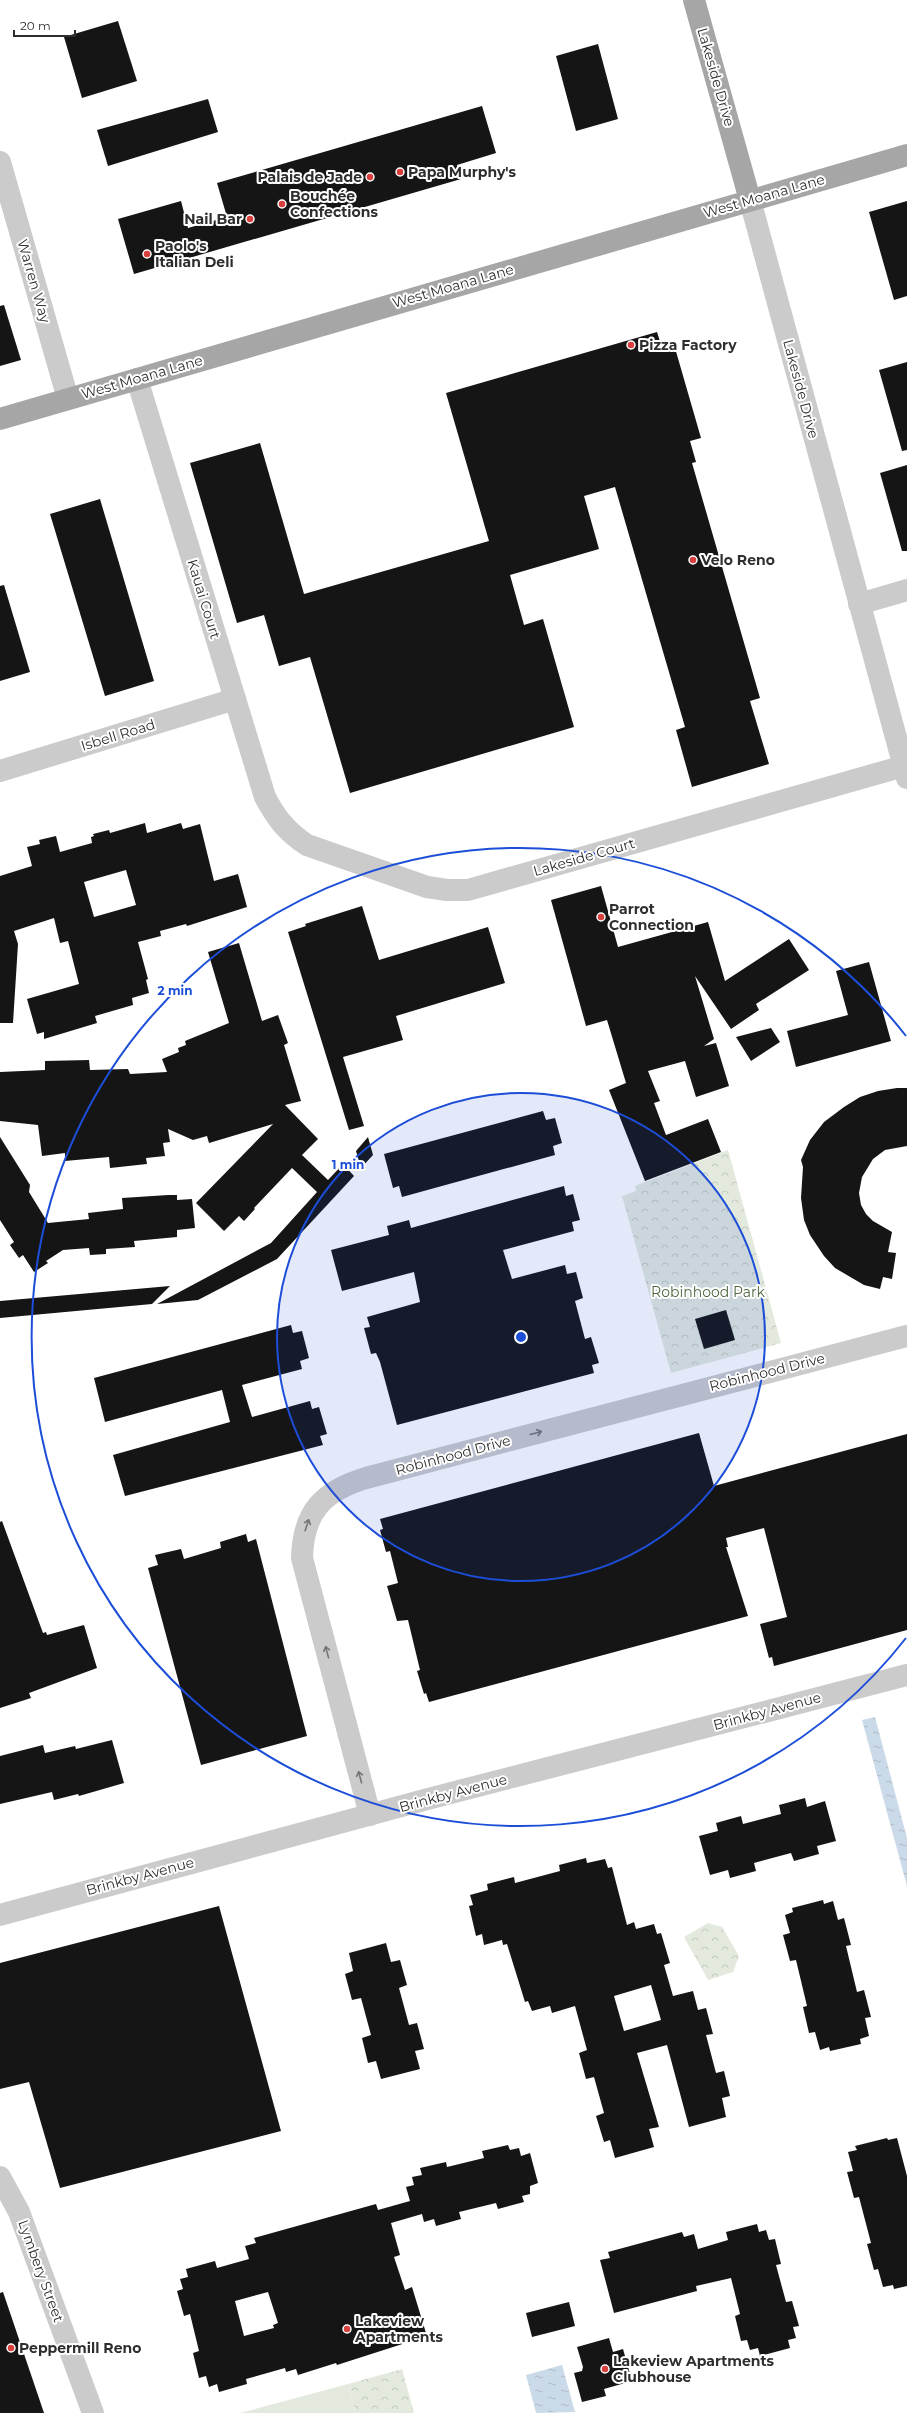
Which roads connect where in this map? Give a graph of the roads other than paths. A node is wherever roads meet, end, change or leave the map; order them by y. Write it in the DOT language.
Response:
graph roads {
  1 [pos="694,0"];
  2 [pos="907,155"];
  3 [pos="0,162"];
  4 [pos="750,200"];
  5 [pos="137,379"];
  6 [pos="68,399"];
  7 [pos="0,419"];
  8 [pos="907,590"];
  9 [pos="859,604"];
  10 [pos="235,699"];
  11 [pos="0,771"];
  12 [pos="905,772"];
  13 [pos="276,817"];
  14 [pos="907,1336"];
  15 [pos="907,1674"];
  16 [pos="370,1815"];
  17 [pos="0,1915"];
  18 [pos="0,2177"];
  19 [pos="93,2413"];
  1 -- 4 [label="main road, Lakeside Drive"];
  2 -- 4 [label="main road, West Moana Lane"];
  3 -- 6 [label="street, Warren Way"];
  4 -- 5 [label="main road, West Moana Lane"];
  4 -- 9 [label="street, Lakeside Drive"];
  5 -- 6 [label="main road, West Moana Lane"];
  5 -- 10 [label="street, Kauai Court"];
  6 -- 7 [label="main road, West Moana Lane"];
  8 -- 9 [label="street"];
  9 -- 12 [label="street, Lakeside Drive"];
  10 -- 11 [label="street, Isbell Road"];
  10 -- 13 [label="street, Kauai Court"];
  12 -- 13 [label="street, Lakeside Court"];
  16 -- 14 [label="street, Robinhood Drive, one-way"];
  15 -- 16 [label="street, Brinkby Avenue"];
  16 -- 17 [label="street, Brinkby Avenue"];
  18 -- 19 [label="street, Lymbery Street"];
}
